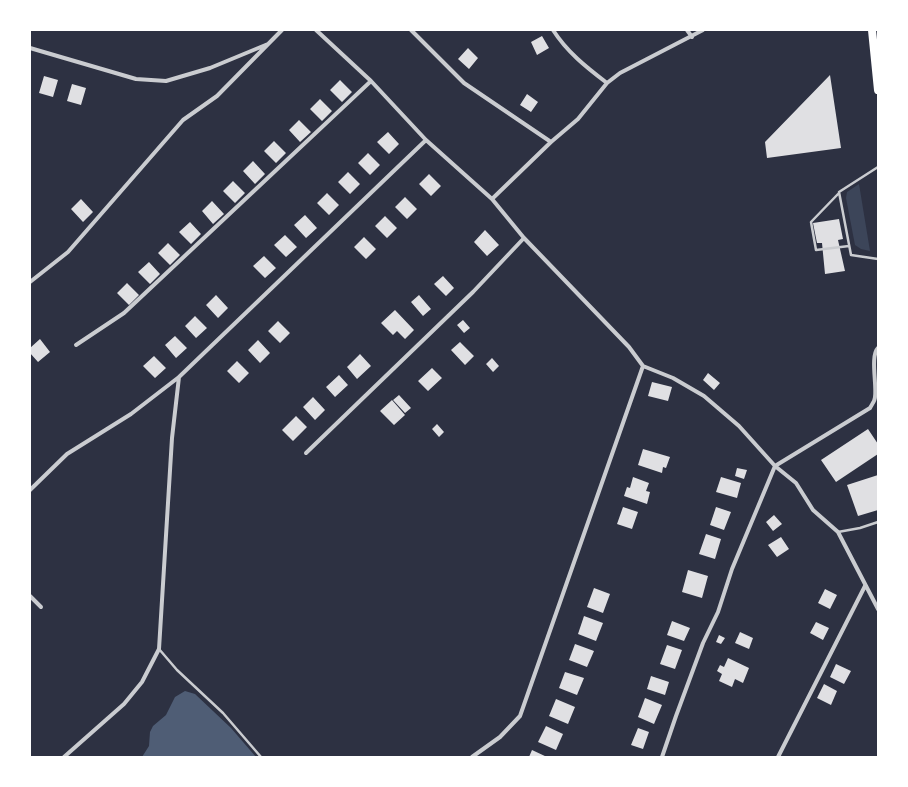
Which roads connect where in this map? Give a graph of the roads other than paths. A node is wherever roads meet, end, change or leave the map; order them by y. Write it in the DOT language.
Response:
graph roads {
  1 [pos="282,30"];
  2 [pos="316,30"];
  3 [pos="411,30"];
  4 [pos="552,30"];
  5 [pos="687,30"];
  6 [pos="703,30"];
  7 [pos="872,30"];
  8 [pos="692,37"];
  9 [pos="270,43"];
  10 [pos="30,48"];
  11 [pos="371,81"];
  12 [pos="607,83"];
  13 [pos="878,90"];
  14 [pos="426,140"];
  15 [pos="551,142"];
  16 [pos="878,167"];
  17 [pos="839,192"];
  18 [pos="492,198"];
  19 [pos="524,238"];
  20 [pos="849,246"];
  21 [pos="878,258"];
  22 [pos="30,282"];
  23 [pos="76,345"];
  24 [pos="878,348"];
  25 [pos="643,366"];
  26 [pos="180,377"];
  27 [pos="306,453"];
  28 [pos="775,466"];
  29 [pos="30,490"];
  30 [pos="878,522"];
  31 [pos="838,532"];
  32 [pos="865,586"];
  33 [pos="30,596"];
  34 [pos="41,607"];
  35 [pos="878,609"];
  36 [pos="159,649"];
  37 [pos="64,757"];
  38 [pos="261,757"];
  39 [pos="472,757"];
  40 [pos="662,757"];
  41 [pos="778,757"];
  1 -- 9 [label="street"];
  2 -- 11 [label="street"];
  3 -- 15 [label="street"];
  4 -- 12 [label="street"];
  5 -- 8 [label="street"];
  6 -- 8 [label="street"];
  7 -- 13 [label="main road"];
  8 -- 12 [label="street"];
  9 -- 10 [label="street"];
  9 -- 22 [label="street"];
  11 -- 14 [label="street"];
  11 -- 23 [label="street"];
  12 -- 15 [label="street"];
  14 -- 18 [label="street"];
  14 -- 26 [label="street"];
  15 -- 18 [label="street"];
  16 -- 17 [label="lane"];
  17 -- 20 [label="lane"];
  17 -- 20 [label="lane"];
  18 -- 19 [label="street"];
  19 -- 25 [label="street"];
  19 -- 27 [label="street"];
  20 -- 21 [label="lane"];
  24 -- 28 [label="street"];
  25 -- 28 [label="street"];
  25 -- 39 [label="street"];
  26 -- 29 [label="street"];
  26 -- 36 [label="street"];
  28 -- 31 [label="street"];
  28 -- 40 [label="street"];
  30 -- 31 [label="lane"];
  31 -- 32 [label="street"];
  32 -- 35 [label="street"];
  32 -- 41 [label="street"];
  33 -- 34 [label="street"];
  36 -- 37 [label="street"];
  36 -- 38 [label="lane"];
}
